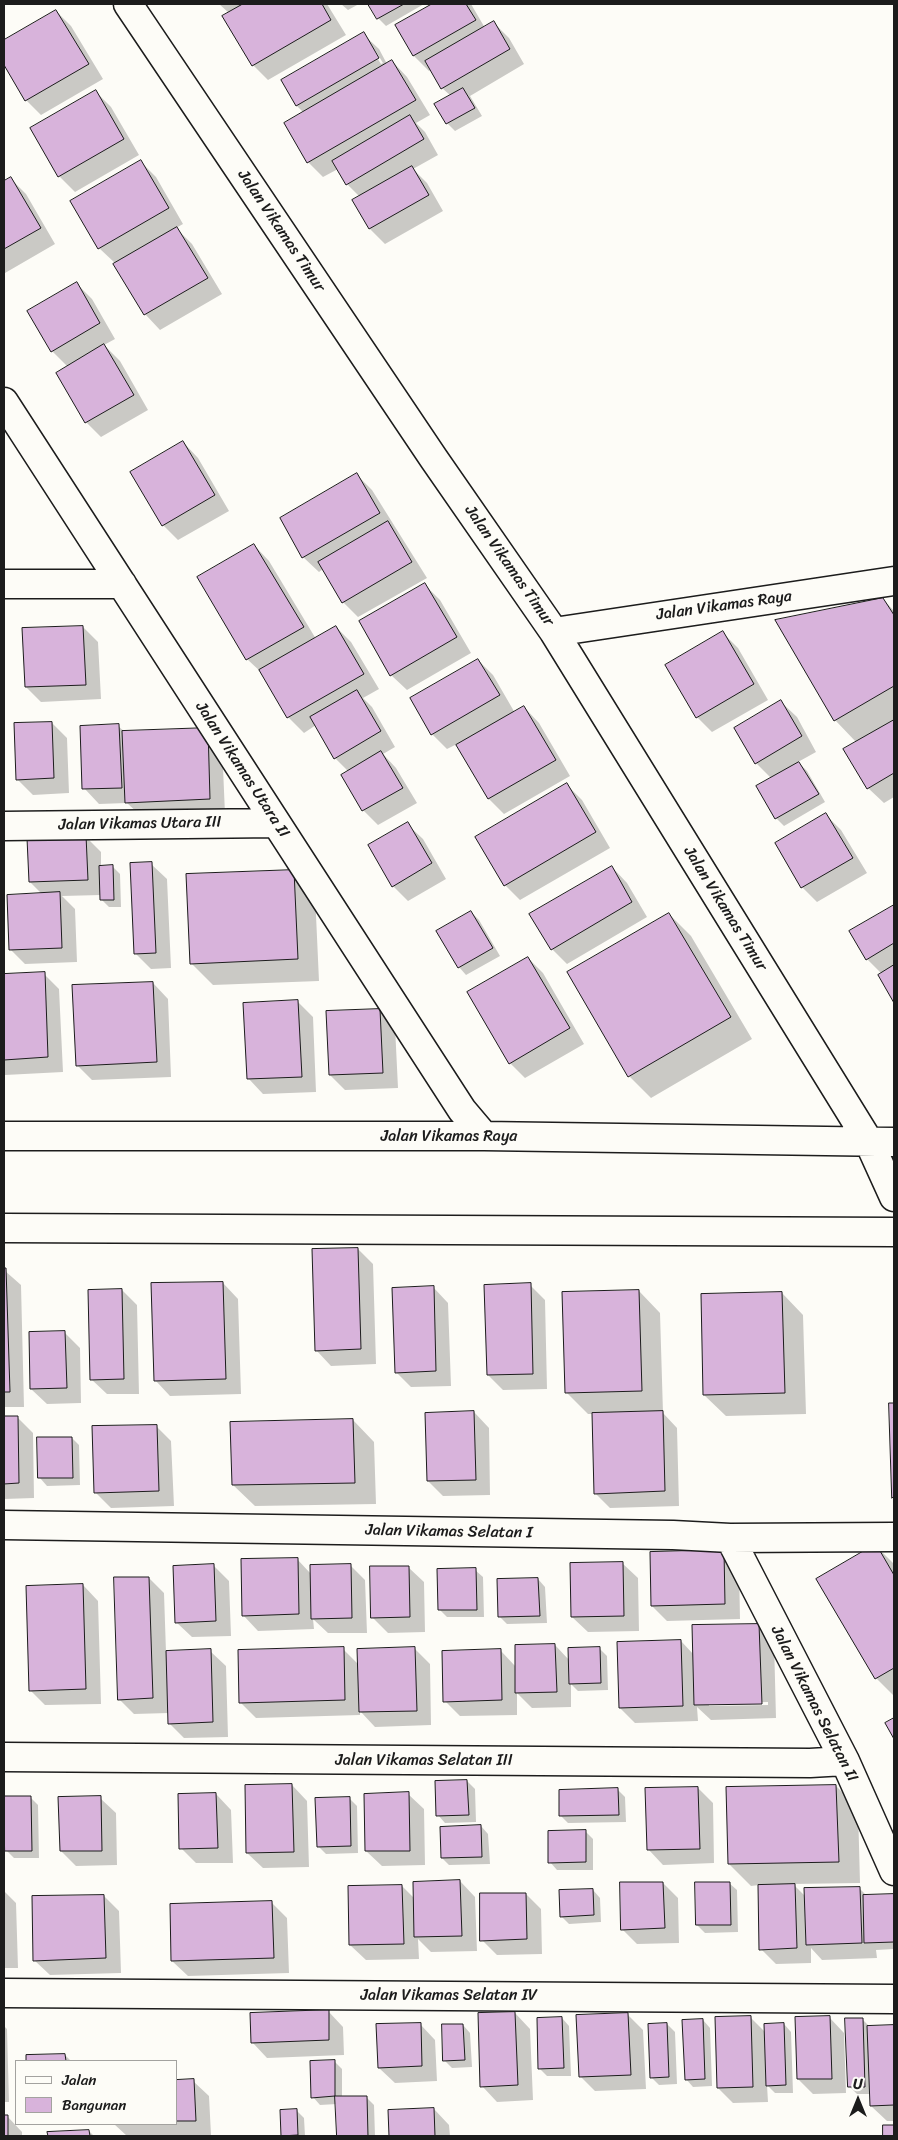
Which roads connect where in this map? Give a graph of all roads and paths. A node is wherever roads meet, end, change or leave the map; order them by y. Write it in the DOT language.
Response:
graph roads {
  1 [pos="128,4"];
  2 [pos="4,402"];
  3 [pos="893,583"];
  4 [pos="4,584"];
  5 [pos="122,584"];
  6 [pos="554,632"];
  7 [pos="276,823"];
  8 [pos="4,826"];
  9 [pos="4,1136"];
  10 [pos="484,1136"];
  11 [pos="881,1149"];
  12 [pos="894,1197"];
  13 [pos="4,1228"];
  14 [pos="894,1232"];
  15 [pos="4,1524"];
  16 [pos="894,1537"];
  17 [pos="730,1538"];
  18 [pos="4,1758"];
  19 [pos="845,1761"];
  20 [pos="894,1872"];
  21 [pos="4,1993"];
  22 [pos="894,1999"];
  1 -- 6 [label="street, Jalan Vikamas Timur"];
  2 -- 5 [label="street, Jalan Vikamas Utara II"];
  3 -- 6 [label="street, Jalan Vikamas Raya"];
  4 -- 5 [label="street"];
  5 -- 7 [label="street, Jalan Vikamas Utara II"];
  6 -- 11 [label="street, Jalan Vikamas Timur"];
  7 -- 8 [label="street, Jalan Vikamas Utara III"];
  7 -- 10 [label="street, Jalan Vikamas Utara II"];
  9 -- 10 [label="street, Jalan Vikamas Raya"];
  10 -- 11 [label="street, Jalan Vikamas Raya"];
  11 -- 12 [label="street, Jalan Vikamas Timur"];
  13 -- 14 [label="street"];
  15 -- 17 [label="street, Jalan Vikamas Selatan I"];
  16 -- 17 [label="street, Jalan Vikamas Selatan I"];
  17 -- 19 [label="street, Jalan Vikamas Selatan II"];
  18 -- 19 [label="street, Jalan Vikamas Selatan III"];
  19 -- 20 [label="street, Jalan Vikamas Selatan II"];
  21 -- 22 [label="street, Jalan Vikamas Selatan IV"];
}
